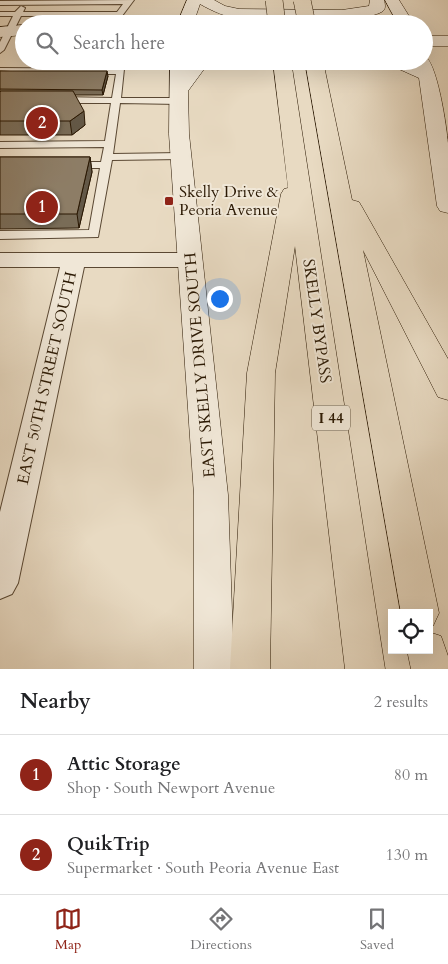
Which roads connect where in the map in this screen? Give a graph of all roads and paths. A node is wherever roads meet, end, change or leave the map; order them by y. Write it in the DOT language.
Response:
graph roads {
  1 [pos="194,0"];
  2 [pos="202,0"];
  3 [pos="274,0"];
  4 [pos="302,0"];
  5 [pos="377,0"];
  6 [pos="392,0"];
  7 [pos="24,1"];
  8 [pos="129,1"];
  9 [pos="0,2"];
  10 [pos="0,14"];
  11 [pos="17,14"];
  12 [pos="188,15"];
  13 [pos="276,15"];
  14 [pos="288,15"];
  15 [pos="305,15"];
  16 [pos="353,15"];
  17 [pos="401,15"];
  18 [pos="14,32"];
  19 [pos="433,41"];
  20 [pos="448,41"];
  21 [pos="0,50"];
  22 [pos="179,70"];
  23 [pos="196,70"];
  24 [pos="283,70"];
  25 [pos="316,70"];
  26 [pos="424,70"];
  27 [pos="0,71"];
  28 [pos="179,96"];
  29 [pos="48,100"];
  30 [pos="116,100"];
  31 [pos="109,144"];
  32 [pos="0,145"];
  33 [pos="181,156"];
  34 [pos="106,161"];
  35 [pos="58,165"];
  36 [pos="296,168"];
  37 [pos="339,184"];
  38 [pos="448,206"];
  39 [pos="0,235"];
  40 [pos="0,260"];
  41 [pos="74,260"];
  42 [pos="190,260"];
  43 [pos="448,389"];
  44 [pos="11,488"];
  45 [pos="0,583"];
  46 [pos="419,609"];
  47 [pos="429,654"];
  48 [pos="214,669"];
  49 [pos="250,669"];
  50 [pos="365,669"];
  51 [pos="431,669"];
  1 -- 12 [label="main road"];
  2 -- 14 [label="main road"];
  3 -- 13 [label="highway, bridge"];
  4 -- 15 [label="highway, bridge"];
  5 -- 16 [label="main road"];
  6 -- 17 [label="main road"];
  7 -- 8 [label="lane"];
  7 -- 9 [label="lane"];
  7 -- 11 [label="lane"];
  8 -- 11 [label="lane"];
  10 -- 11 [label="lane"];
  18 -- 21 [label="lane"];
  19 -- 20 [label="main road"];
  22 -- 28 [label="main road, EAST SKELLY DRIVE SOUTH"];
  23 -- 28 [label="main road"];
  24 -- 36 [label="highway, SKELLY BYPASS / I 44"];
  25 -- 37 [label="highway"];
  26 -- 38 [label="main road"];
  27 -- 30 [label="lane"];
  28 -- 30 [label="lane"];
  28 -- 33 [label="main road, EAST SKELLY DRIVE SOUTH"];
  29 -- 30 [label="lane"];
  30 -- 31 [label="lane"];
  31 -- 32 [label="lane"];
  31 -- 34 [label="lane"];
  33 -- 34 [label="lane"];
  33 -- 42 [label="main road, EAST SKELLY DRIVE SOUTH"];
  34 -- 35 [label="lane"];
  34 -- 39 [label="lane"];
  36 -- 49 [label="highway"];
  36 -- 50 [label="highway, SKELLY BYPASS / I 44"];
  37 -- 43 [label="highway"];
  37 -- 46 [label="highway"];
  40 -- 41 [label="street"];
  41 -- 42 [label="street"];
  41 -- 44 [label="street, EAST 50TH STREET SOUTH"];
  42 -- 48 [label="main road, EAST SKELLY DRIVE SOUTH"];
  44 -- 45 [label="street, EAST 50TH STREET SOUTH"];
  47 -- 51 [label="highway"];
}
